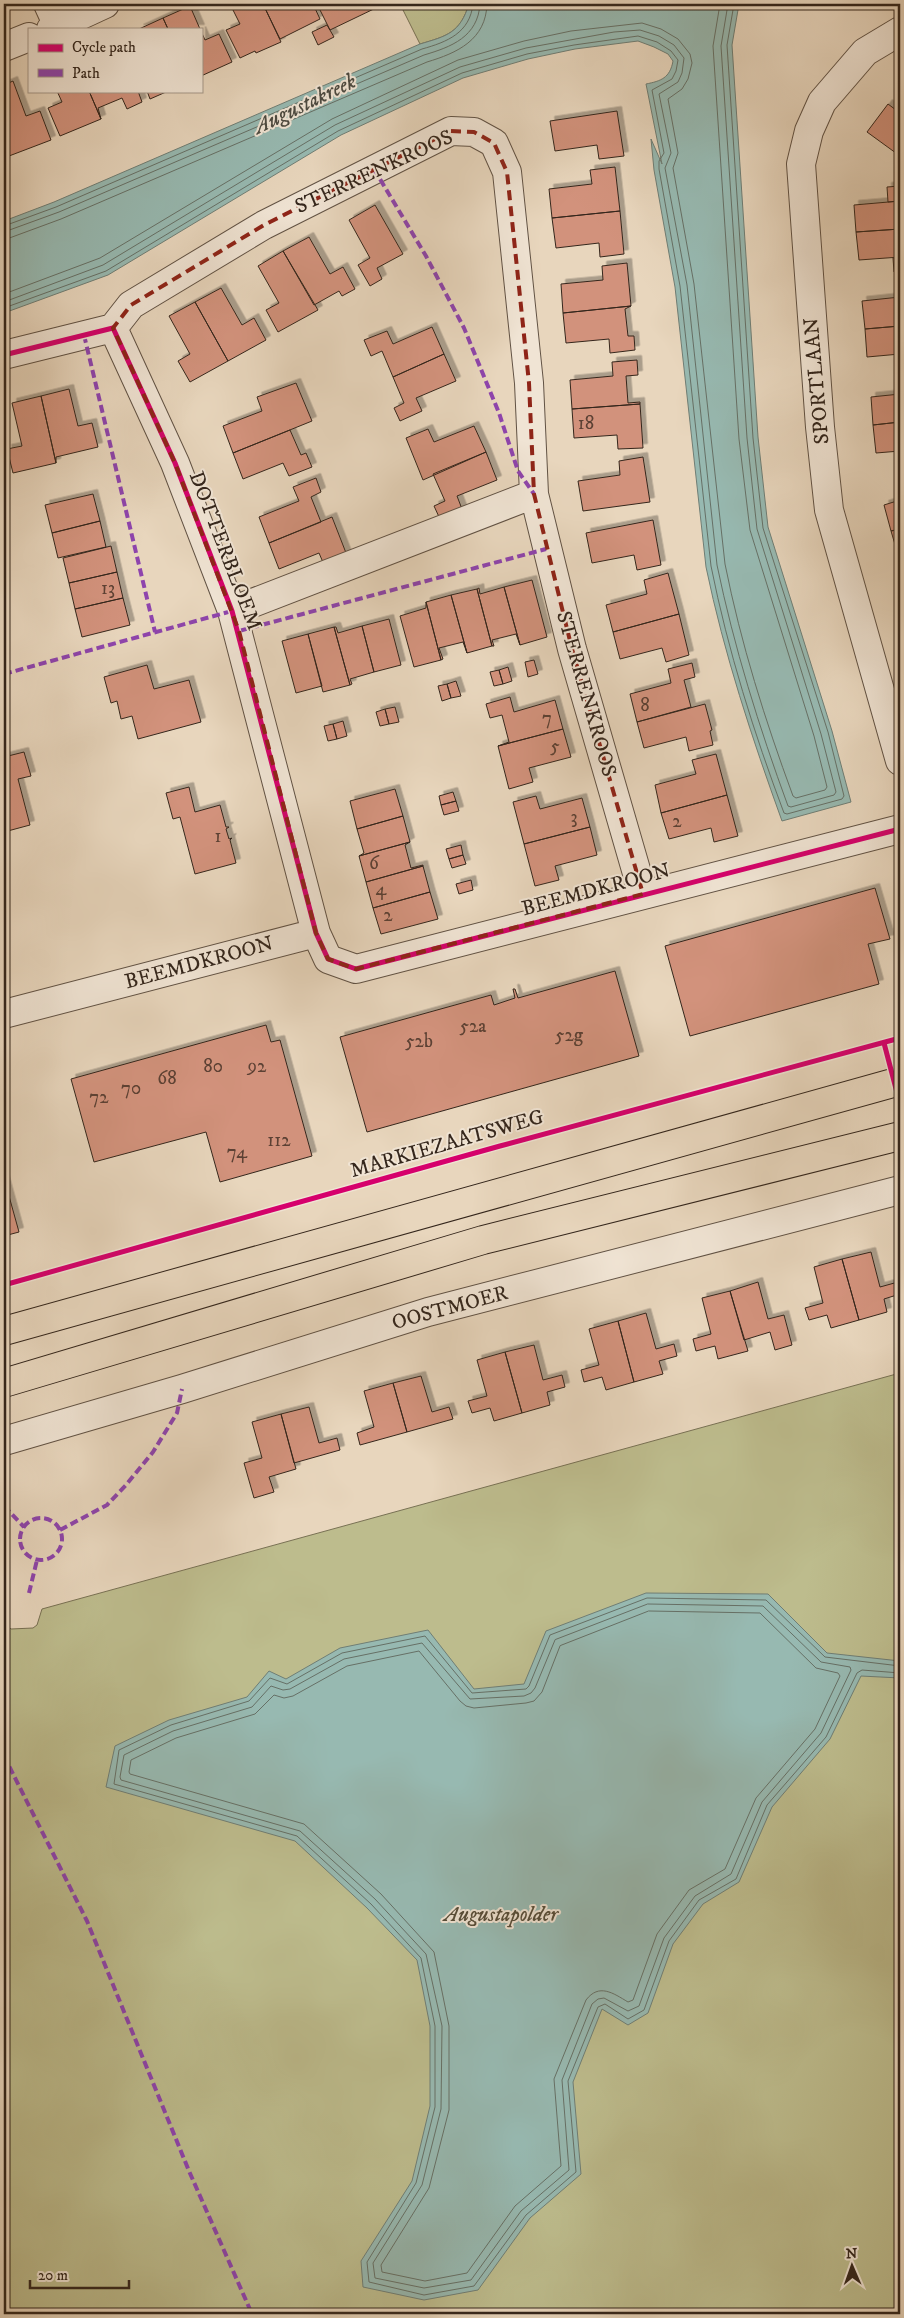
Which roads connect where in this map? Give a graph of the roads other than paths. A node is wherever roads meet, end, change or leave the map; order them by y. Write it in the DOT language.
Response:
graph roads {
  1 [pos="105,4"];
  2 [pos="52,20"];
  3 [pos="900,31"];
  4 [pos="28,37"];
  5 [pos="4,47"];
  6 [pos="113,328"];
  7 [pos="4,355"];
  8 [pos="534,494"];
  9 [pos="232,611"];
  10 [pos="900,761"];
  11 [pos="900,829"];
  12 [pos="643,894"];
  13 [pos="316,933"];
  14 [pos="4,1014"];
  15 [pos="900,1081"];
  16 [pos="900,1136"];
  17 [pos="900,1190"];
  18 [pos="4,1331"];
  19 [pos="4,1383"];
  20 [pos="4,1441"];
  1 -- 2 [label="street"];
  3 -- 10 [label="street, SPORTLAAN"];
  4 -- 5 [label="street"];
  6 -- 7 [label="street"];
  6 -- 8 [label="street, STERRENKROOS"];
  6 -- 9 [label="street, DOTTERBLOEM"];
  8 -- 9 [label="street"];
  8 -- 12 [label="street, STERRENKROOS"];
  9 -- 13 [label="street, DOTTERBLOEM"];
  11 -- 12 [label="street, BEEMDKROON"];
  12 -- 13 [label="street, BEEMDKROON"];
  13 -- 14 [label="street, BEEMDKROON"];
  15 -- 18 [label="main road"];
  16 -- 19 [label="main road"];
  17 -- 20 [label="street, OOSTMOER"];
}
